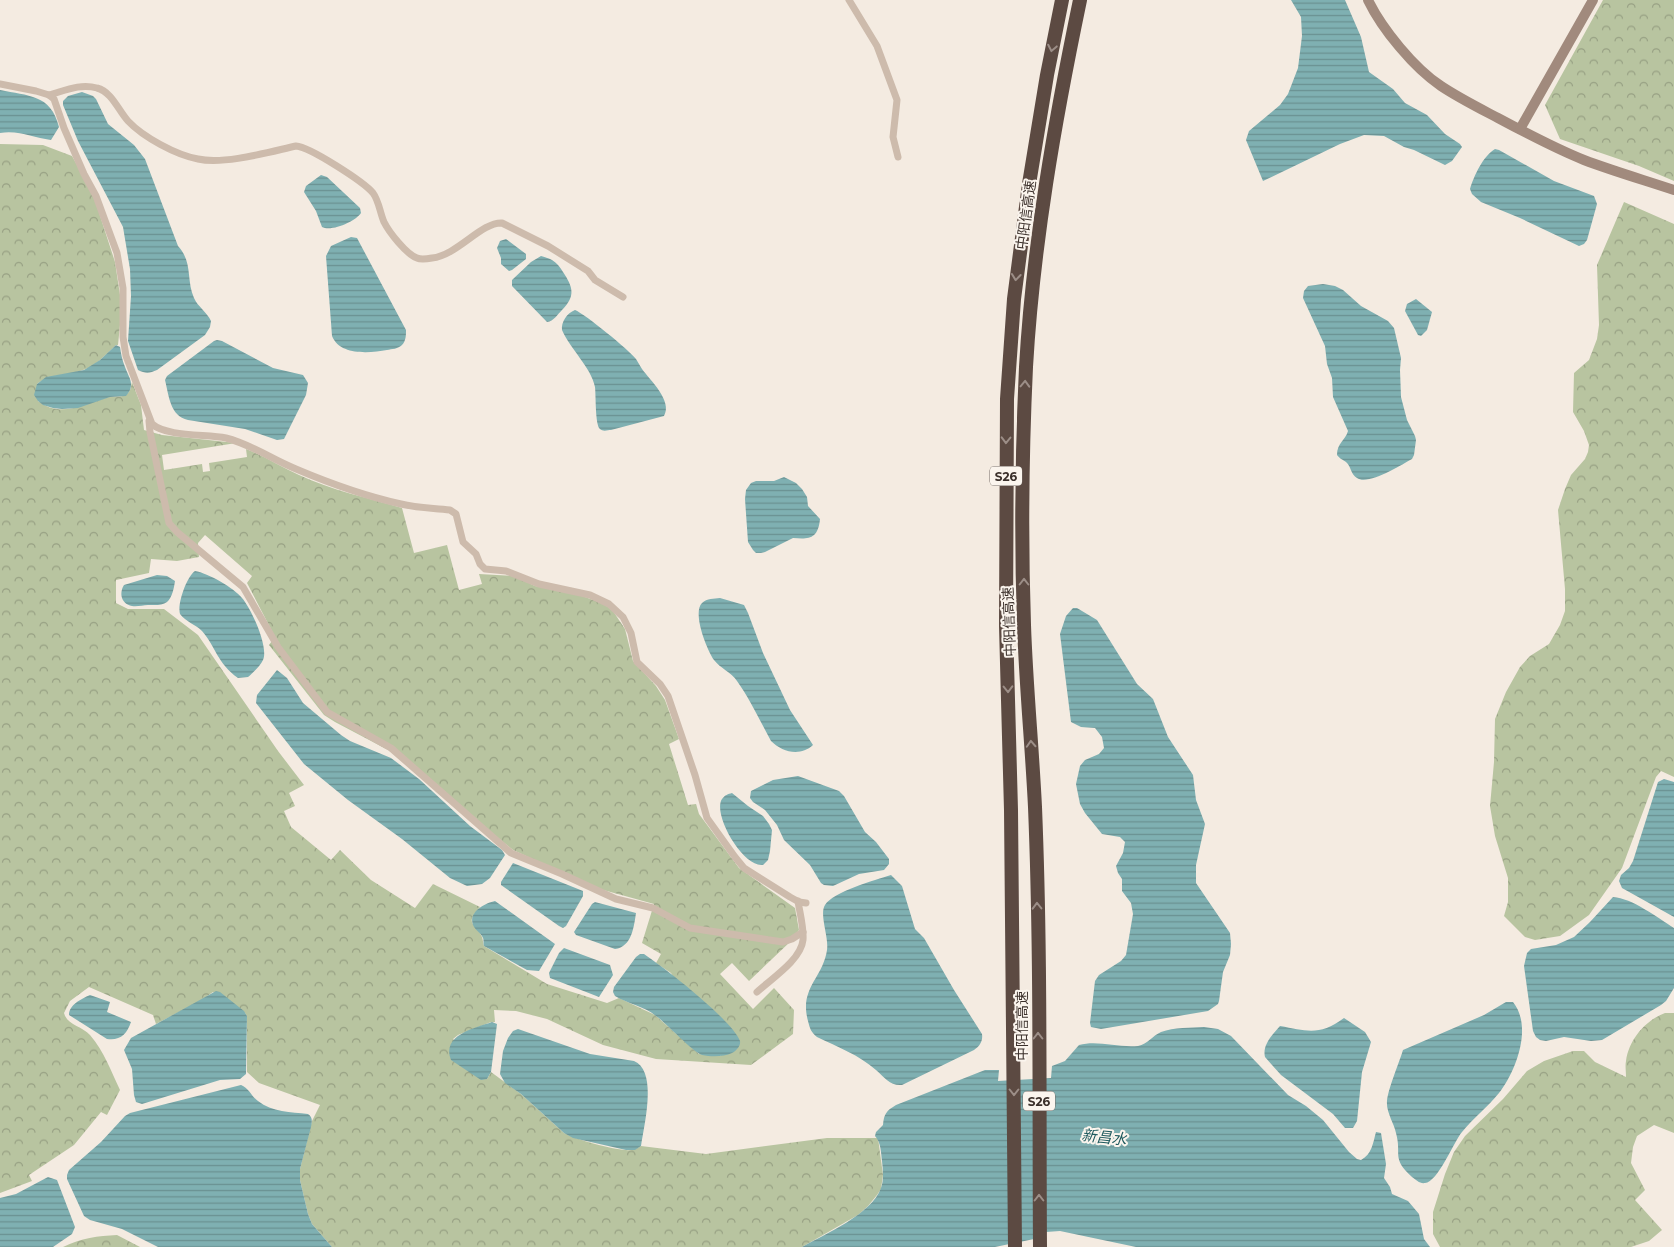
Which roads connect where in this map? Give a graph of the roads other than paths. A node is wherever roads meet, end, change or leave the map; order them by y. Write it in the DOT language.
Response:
graph roads {
  1 [pos="849,0"];
  2 [pos="1062,0"];
  3 [pos="1080,0"];
  4 [pos="1368,0"];
  5 [pos="1593,0"];
  6 [pos="0,84"];
  7 [pos="48,95"];
  8 [pos="1520,129"];
  9 [pos="898,157"];
  10 [pos="1674,190"];
  11 [pos="623,297"];
  12 [pos="149,421"];
  13 [pos="798,901"];
  14 [pos="806,903"];
  15 [pos="803,932"];
  16 [pos="757,992"];
  17 [pos="1015,1247"];
  18 [pos="1040,1247"];
  1 -- 9 [label="street"];
  2 -- 17 [label="highway, 中阳信高速 / S26, one-way"];
  18 -- 3 [label="highway, 中阳信高速 / S26, one-way"];
  4 -- 8 [label="street"];
  5 -- 8 [label="street"];
  6 -- 7 [label="street"];
  7 -- 11 [label="street"];
  7 -- 12 [label="street"];
  8 -- 10 [label="street"];
  12 -- 13 [label="street"];
  12 -- 15 [label="street"];
  13 -- 14 [label="street"];
  13 -- 15 [label="street"];
  15 -- 16 [label="street"];
}
